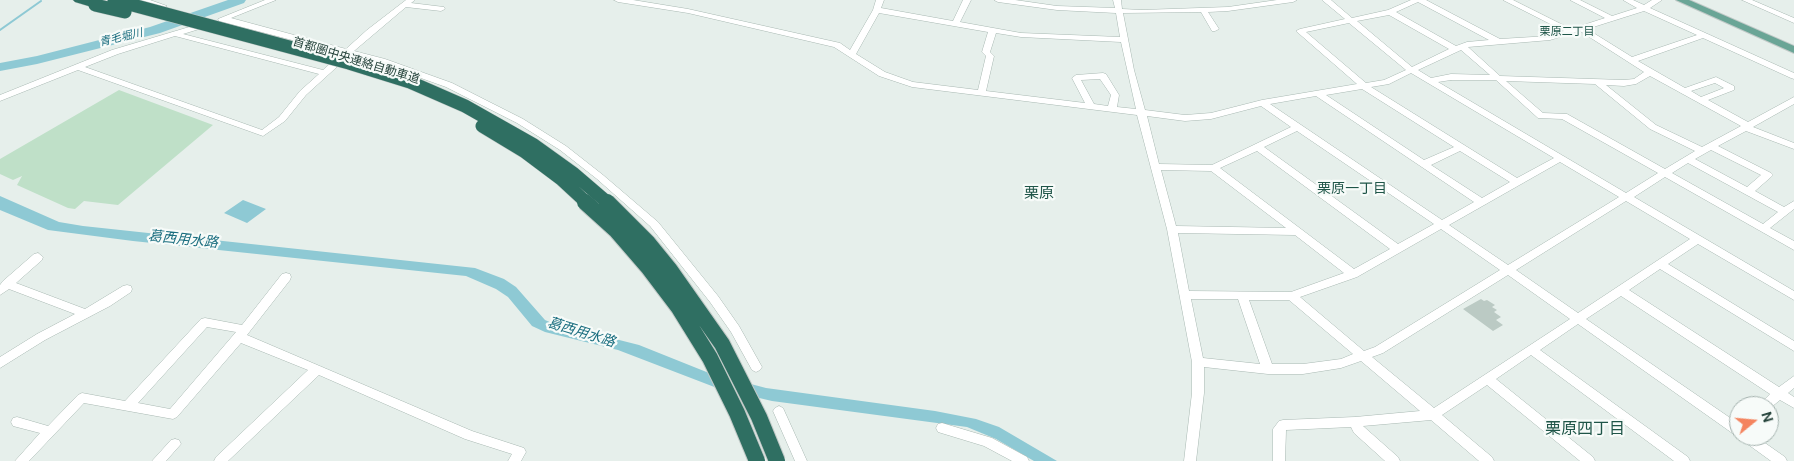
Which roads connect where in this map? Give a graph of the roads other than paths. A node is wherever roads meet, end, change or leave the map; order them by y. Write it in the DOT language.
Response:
graph roads {
  1 [pos="79,0"];
  2 [pos="114,0"];
  3 [pos="142,0"];
  4 [pos="272,0"];
  5 [pos="618,0"];
  6 [pos="880,0"];
  7 [pos="967,0"];
  8 [pos="998,0"];
  9 [pos="1117,0"];
  10 [pos="1222,0"];
  11 [pos="1293,0"];
  12 [pos="1326,0"];
  13 [pos="1419,0"];
  14 [pos="1507,0"];
  15 [pos="1574,0"];
  16 [pos="1627,0"];
  17 [pos="1658,0"];
  18 [pos="1681,0"];
  19 [pos="1746,0"];
  20 [pos="408,3"];
  21 [pos="163,6"];
  22 [pos="1644,8"];
  23 [pos="441,9"];
  24 [pos="1228,9"];
  25 [pos="877,10"];
  26 [pos="1204,10"];
  27 [pos="1120,12"];
  28 [pos="1390,12"];
  29 [pos="224,18"];
  30 [pos="1611,18"];
  31 [pos="1350,21"];
  32 [pos="1794,21"];
  33 [pos="955,24"];
  34 [pos="1581,28"];
  35 [pos="1215,29"];
  36 [pos="993,30"];
  37 [pos="1570,31"];
  38 [pos="176,34"];
  39 [pos="1703,35"];
  40 [pos="1125,40"];
  41 [pos="1498,41"];
  42 [pos="1459,47"];
  43 [pos="1794,50"];
  44 [pos="349,52"];
  45 [pos="852,54"];
  46 [pos="1632,60"];
  47 [pos="78,67"];
  48 [pos="1412,70"];
  49 [pos="1650,72"];
  50 [pos="325,73"];
  51 [pos="1794,76"];
  52 [pos="1499,78"];
  53 [pos="1430,81"];
  54 [pos="1597,82"];
  55 [pos="1364,86"];
  56 [pos="1684,91"];
  57 [pos="981,93"];
  58 [pos="1317,93"];
  59 [pos="0,98"];
  60 [pos="1701,100"];
  61 [pos="1794,100"];
  62 [pos="1262,103"];
  63 [pos="1091,107"];
  64 [pos="1112,110"];
  65 [pos="1140,113"];
  66 [pos="1299,127"];
  67 [pos="1746,127"];
  68 [pos="1794,146"];
  69 [pos="1258,147"];
  70 [pos="1460,147"];
  71 [pos="1706,148"];
  72 [pos="1561,158"];
  73 [pos="1688,159"];
  74 [pos="1424,164"];
  75 [pos="1156,167"];
  76 [pos="1213,168"];
  77 [pos="1665,173"];
  78 [pos="1518,183"];
  79 [pos="1748,191"];
  80 [pos="1628,197"];
  81 [pos="1482,203"];
  82 [pos="1794,204"];
  83 [pos="1785,211"];
  84 [pos="1442,225"];
  85 [pos="1172,229"];
  86 [pos="1763,229"];
  87 [pos="1298,232"];
  88 [pos="1698,239"];
  89 [pos="1794,246"];
  90 [pos="1398,249"];
  91 [pos="38,257"];
  92 [pos="1660,264"];
  93 [pos="1508,270"];
  94 [pos="1352,274"];
  95 [pos="286,277"];
  96 [pos="4,288"];
  97 [pos="127,288"];
  98 [pos="1620,290"];
  99 [pos="1186,295"];
  100 [pos="1242,295"];
  101 [pos="1292,296"];
  102 [pos="1794,296"];
  103 [pos="84,313"];
  104 [pos="1579,319"];
  105 [pos="241,334"];
  106 [pos="1794,347"];
  107 [pos="1530,349"];
  108 [pos="1364,356"];
  109 [pos="1198,362"];
  110 [pos="0,363"];
  111 [pos="756,367"];
  112 [pos="317,369"];
  113 [pos="1268,369"];
  114 [pos="1487,379"];
  115 [pos="1794,381"];
  116 [pos="1779,393"];
  117 [pos="1776,396"];
  118 [pos="1794,403"];
  119 [pos="128,406"];
  120 [pos="779,411"];
  121 [pos="1433,416"];
  122 [pos="17,422"];
  123 [pos="1355,422"];
  124 [pos="1729,423"];
  125 [pos="942,428"];
  126 [pos="49,432"];
  127 [pos="175,444"];
  128 [pos="1760,446"];
  129 [pos="21,461"];
  130 [pos="158,461"];
  131 [pos="220,461"];
  132 [pos="514,461"];
  133 [pos="758,461"];
  134 [pos="777,461"];
  135 [pos="801,461"];
  136 [pos="1023,461"];
  137 [pos="1190,461"];
  138 [pos="1279,461"];
  139 [pos="1394,461"];
  140 [pos="1488,461"];
  141 [pos="1589,461"];
  142 [pos="1684,461"];
  143 [pos="1781,461"];
  1 -- 133 [label="highway, 首都圏中央連絡自動車道, bridge"];
  2 -- 134 [label="highway, 首都圏中央連絡自動車道, bridge"];
  3 -- 21 [label="street"];
  4 -- 29 [label="street"];
  5 -- 45 [label="street"];
  6 -- 25 [label="street"];
  7 -- 33 [label="street"];
  8 -- 27 [label="street"];
  9 -- 27 [label="street"];
  10 -- 24 [label="street"];
  11 -- 24 [label="street"];
  12 -- 31 [label="street"];
  13 -- 28 [label="street"];
  13 -- 41 [label="street"];
  14 -- 37 [label="street"];
  15 -- 30 [label="street"];
  16 -- 22 [label="street"];
  17 -- 22 [label="street"];
  18 -- 43 [label="main road"];
  19 -- 32 [label="street"];
  20 -- 23 [label="street"];
  20 -- 44 [label="street"];
  22 -- 30 [label="street"];
  22 -- 39 [label="street"];
  24 -- 26 [label="street"];
  25 -- 33 [label="street"];
  25 -- 45 [label="street"];
  26 -- 27 [label="street"];
  26 -- 35 [label="street"];
  27 -- 40 [label="street"];
  28 -- 31 [label="street"];
  28 -- 42 [label="street"];
  29 -- 38 [label="street"];
  29 -- 44 [label="street"];
  30 -- 34 [label="street"];
  31 -- 48 [label="street"];
  31 -- 55 [label="street"];
  33 -- 36 [label="street"];
  34 -- 37 [label="street"];
  34 -- 46 [label="street"];
  36 -- 40 [label="street"];
  36 -- 57 [label="street"];
  37 -- 41 [label="street"];
  38 -- 47 [label="street"];
  38 -- 50 [label="street"];
  39 -- 46 [label="street"];
  39 -- 51 [label="street"];
  40 -- 65 [label="street"];
  41 -- 42 [label="street"];
  42 -- 48 [label="street"];
  42 -- 52 [label="street"];
  44 -- 50 [label="street"];
  44 -- 111 [label="street"];
  45 -- 57 [label="street"];
  46 -- 49 [label="street"];
  47 -- 50 [label="street"];
  47 -- 59 [label="street"];
  48 -- 53 [label="street"];
  48 -- 55 [label="street"];
  49 -- 54 [label="street"];
  49 -- 56 [label="street"];
  52 -- 53 [label="street"];
  52 -- 54 [label="street"];
  52 -- 77 [label="street"];
  53 -- 72 [label="street"];
  54 -- 71 [label="street"];
  55 -- 58 [label="street"];
  55 -- 70 [label="street"];
  56 -- 60 [label="street"];
  56 -- 60 [label="street"];
  57 -- 63 [label="street"];
  58 -- 62 [label="street"];
  58 -- 74 [label="street"];
  60 -- 67 [label="street"];
  61 -- 67 [label="street"];
  62 -- 65 [label="street"];
  62 -- 66 [label="street"];
  63 -- 64 [label="street"];
  63 -- 64 [label="street"];
  64 -- 65 [label="street"];
  65 -- 75 [label="street"];
  66 -- 69 [label="street"];
  66 -- 84 [label="street"];
  67 -- 68 [label="street"];
  67 -- 71 [label="street"];
  69 -- 76 [label="street"];
  69 -- 90 [label="street"];
  70 -- 74 [label="street"];
  70 -- 78 [label="street"];
  71 -- 73 [label="street"];
  71 -- 79 [label="street"];
  72 -- 78 [label="street"];
  72 -- 80 [label="street"];
  73 -- 77 [label="street"];
  73 -- 79 [label="street"];
  74 -- 81 [label="street"];
  75 -- 76 [label="street"];
  75 -- 85 [label="street"];
  76 -- 87 [label="street"];
  77 -- 80 [label="street"];
  77 -- 86 [label="street"];
  78 -- 81 [label="street"];
  79 -- 83 [label="street"];
  80 -- 88 [label="street"];
  80 -- 93 [label="street"];
  81 -- 84 [label="street"];
  82 -- 83 [label="street"];
  83 -- 86 [label="street"];
  84 -- 90 [label="street"];
  84 -- 93 [label="street"];
  85 -- 87 [label="street"];
  85 -- 99 [label="street"];
  86 -- 89 [label="street"];
  87 -- 94 [label="street"];
  88 -- 92 [label="street"];
  88 -- 102 [label="street"];
  90 -- 94 [label="street"];
  91 -- 96 [label="street"];
  92 -- 98 [label="street"];
  92 -- 106 [label="street"];
  93 -- 104 [label="street"];
  93 -- 108 [label="street"];
  94 -- 101 [label="street"];
  95 -- 105 [label="street"];
  96 -- 103 [label="street"];
  97 -- 103 [label="street"];
  98 -- 104 [label="street"];
  98 -- 116 [label="street"];
  99 -- 100 [label="street"];
  99 -- 109 [label="street"];
  100 -- 101 [label="street"];
  100 -- 113 [label="street"];
  101 -- 108 [label="street"];
  103 -- 110 [label="street"];
  104 -- 107 [label="street"];
  104 -- 124 [label="street"];
  105 -- 112 [label="street"];
  105 -- 119 [label="street"];
  105 -- 119 [label="street"];
  107 -- 114 [label="street"];
  107 -- 142 [label="street"];
  108 -- 113 [label="street"];
  108 -- 121 [label="street"];
  109 -- 113 [label="street"];
  109 -- 137 [label="street"];
  112 -- 131 [label="street"];
  112 -- 132 [label="street"];
  114 -- 121 [label="street"];
  114 -- 141 [label="street"];
  115 -- 116 [label="street"];
  116 -- 117 [label="street"];
  116 -- 118 [label="street"];
  119 -- 126 [label="street"];
  120 -- 135 [label="street"];
  121 -- 123 [label="street"];
  121 -- 140 [label="street"];
  122 -- 126 [label="street"];
  123 -- 138 [label="street"];
  123 -- 139 [label="street"];
  125 -- 136 [label="street"];
  126 -- 129 [label="street"];
  127 -- 130 [label="street"];
  128 -- 143 [label="street"];
}
